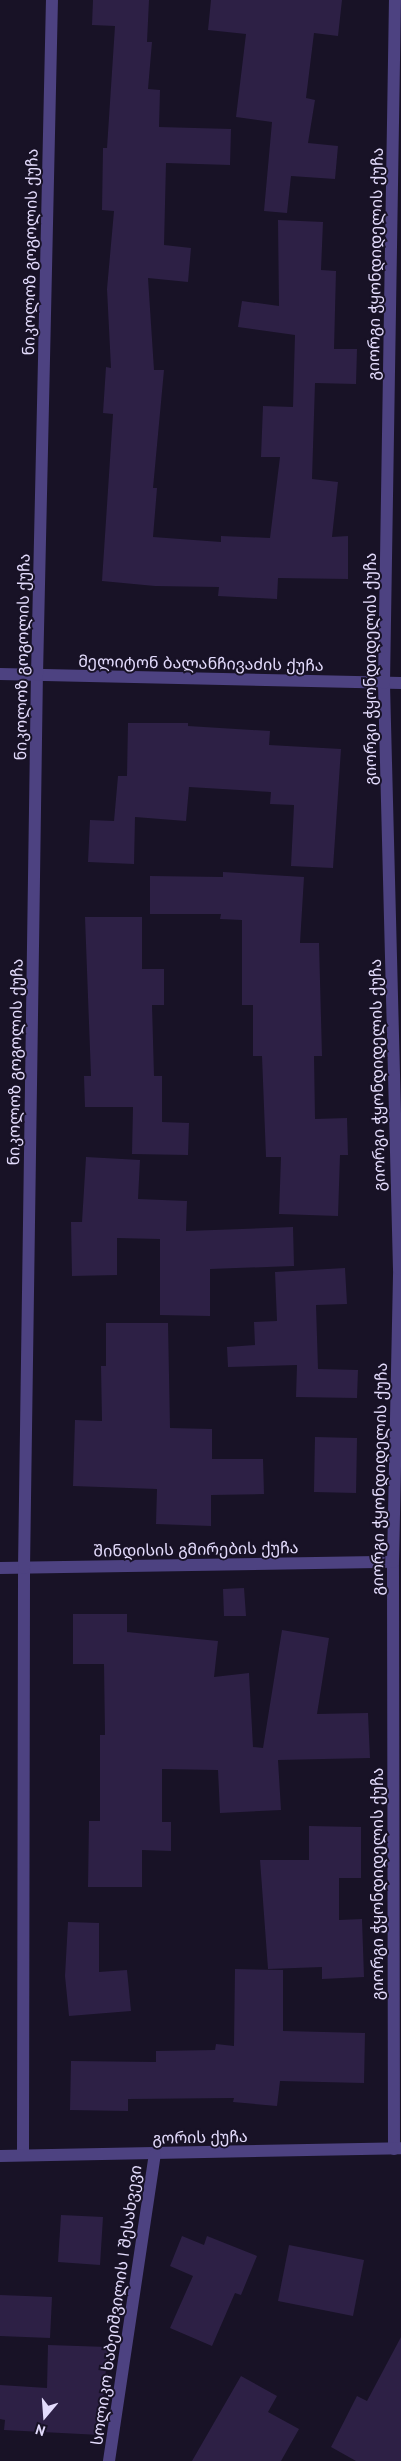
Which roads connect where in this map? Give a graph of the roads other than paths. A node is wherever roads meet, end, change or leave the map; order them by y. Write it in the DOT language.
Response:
graph roads {
  1 [pos="52,0"];
  2 [pos="395,0"];
  3 [pos="0,674"];
  4 [pos="37,675"];
  5 [pos="384,683"];
  6 [pos="401,683"];
  7 [pos="396,1016"];
  8 [pos="400,1270"];
  9 [pos="393,1562"];
  10 [pos="0,1568"];
  11 [pos="24,1568"];
  12 [pos="398,2149"];
  13 [pos="155,2154"];
  14 [pos="0,2156"];
  15 [pos="23,2156"];
  16 [pos="109,2461"];
  1 -- 4 [label="street, ნიკოლოზ გოგოლის ქუჩა"];
  2 -- 5 [label="street, გიორგი ჭყონდიდელის ქუჩა"];
  3 -- 4 [label="street, მელიტონ ბალანჩივაძის ქუჩა"];
  4 -- 5 [label="street, მელიტონ ბალანჩივაძის ქუჩა"];
  4 -- 11 [label="street, ნიკოლოზ გოგოლის ქუჩა"];
  5 -- 6 [label="street, მელიტონ ბალანჩივაძის ქუჩა"];
  5 -- 7 [label="street, გიორგი ჭყონდიდელის ქუჩა"];
  7 -- 8 [label="street, გიორგი ჭყონდიდელის ქუჩა"];
  8 -- 9 [label="street, გიორგი ჭყონდიდელის ქუჩა"];
  9 -- 11 [label="street, შინდისის გმირების ქუჩა"];
  9 -- 12 [label="street, გიორგი ჭყონდიდელის ქუჩა"];
  10 -- 11 [label="street, შინდისის გმირების ქუჩა"];
  11 -- 15 [label="street, ნიკოლოზ გოგოლის ქუჩა"];
  12 -- 13 [label="street, გორის ქუჩა"];
  13 -- 15 [label="street, გორის ქუჩა"];
  13 -- 16 [label="street, სოლიკო ხაბეიშვილის I შესახვევი"];
  14 -- 15 [label="street, გორის ქუჩა"];
}
